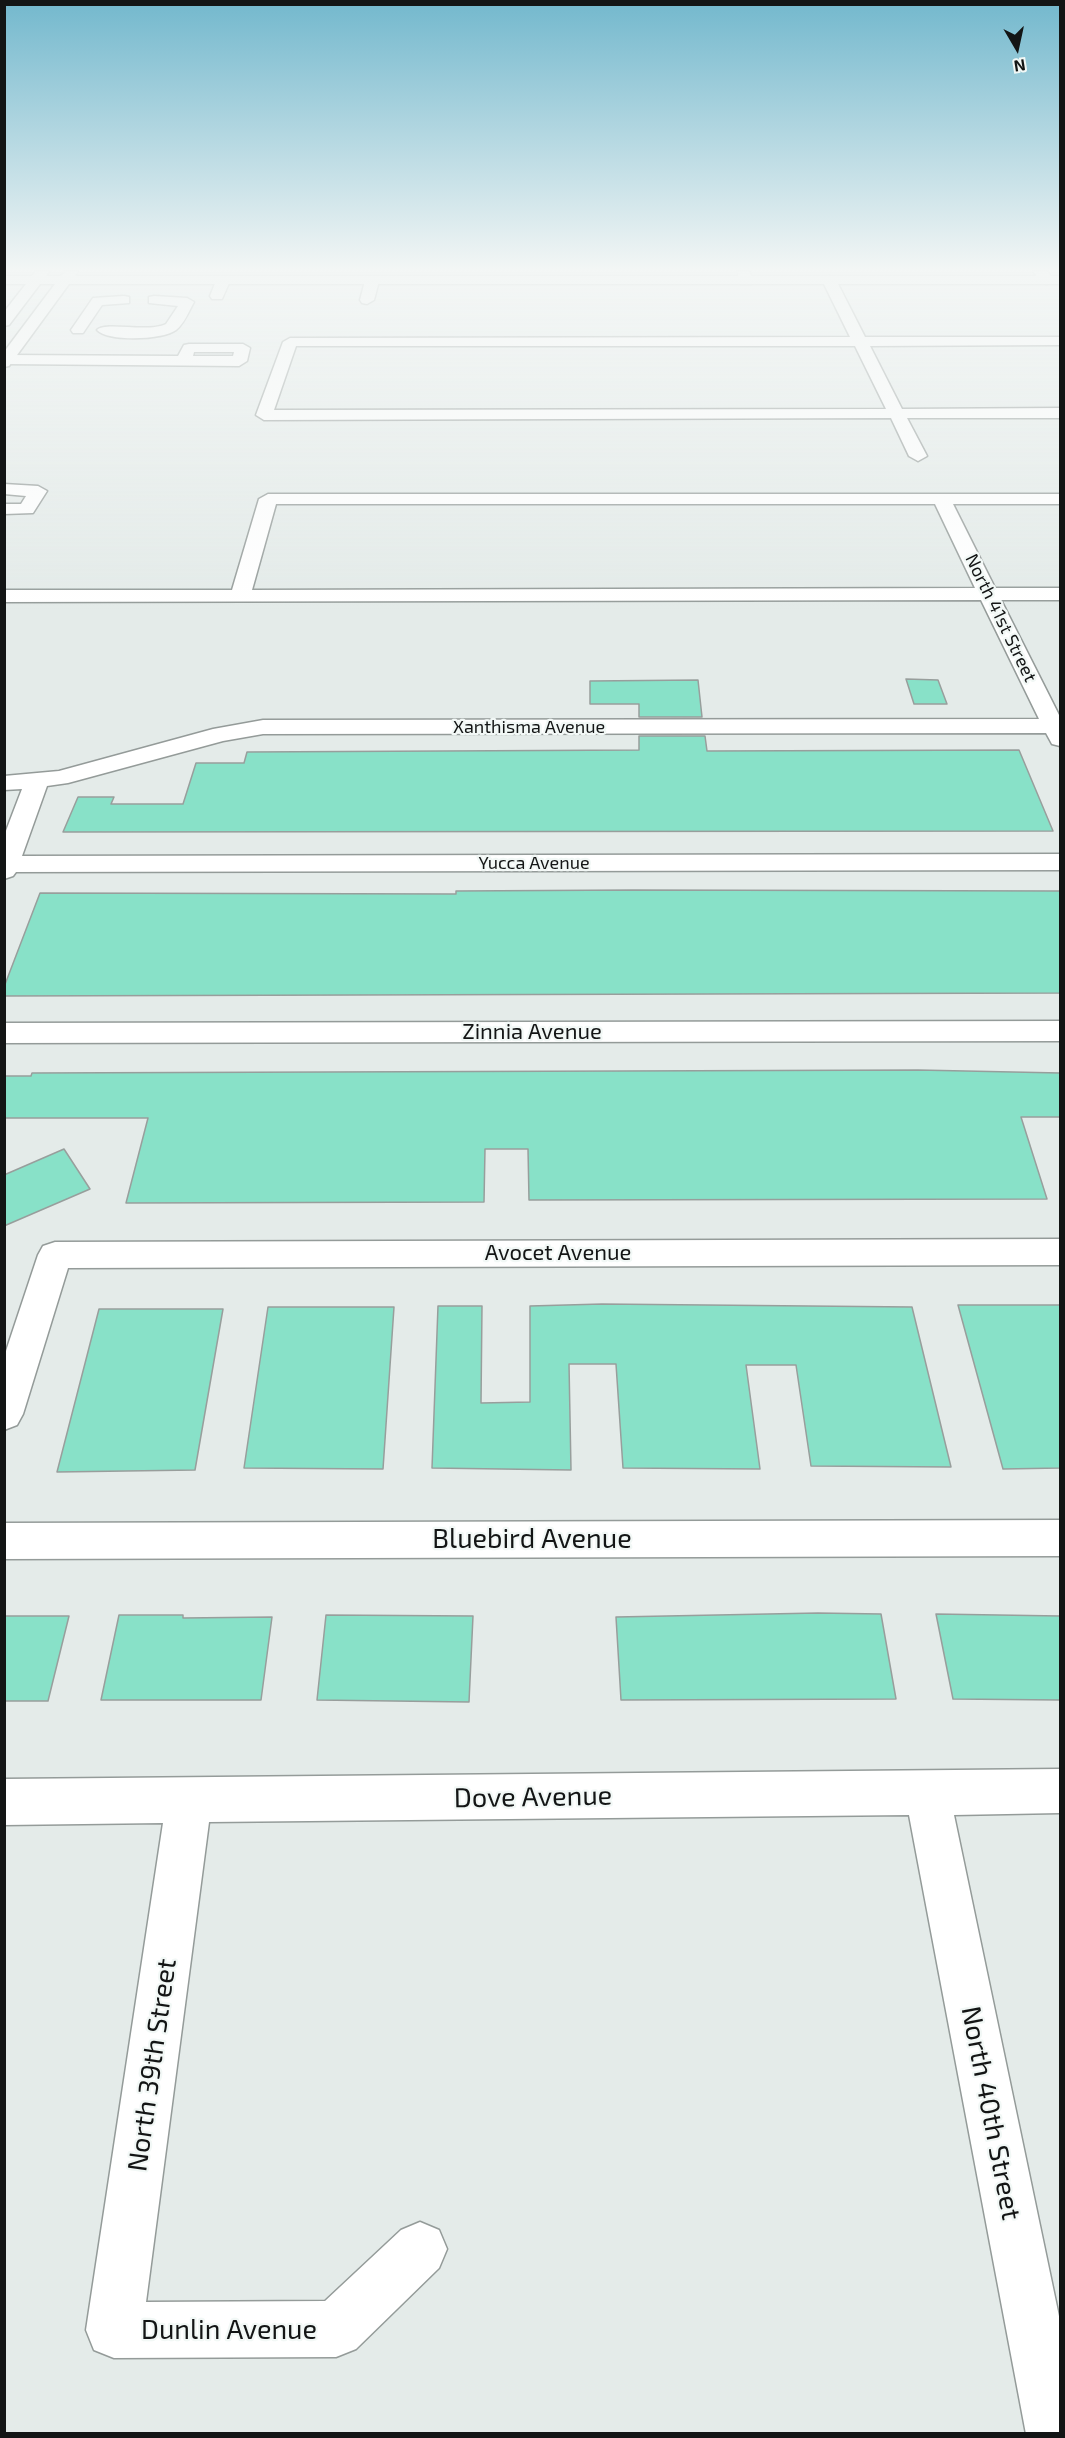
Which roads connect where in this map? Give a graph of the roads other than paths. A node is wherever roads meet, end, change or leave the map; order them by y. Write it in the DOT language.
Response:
graph roads {
  1 [pos="275,385"];
  2 [pos="882,385"];
  3 [pos="896,413"];
  4 [pos="1060,413"];
  5 [pos="918,456"];
  6 [pos="4,489"];
  7 [pos="941,499"];
  8 [pos="1060,499"];
  9 [pos="4,509"];
  10 [pos="7,594"];
  11 [pos="991,594"];
  12 [pos="1060,594"];
  13 [pos="240,597"];
  14 [pos="1058,730"];
  15 [pos="37,782"];
  16 [pos="4,783"];
  17 [pos="1060,862"];
  18 [pos="6,868"];
  19 [pos="1060,1030"];
  20 [pos="4,1033"];
  21 [pos="1060,1252"];
  22 [pos="4,1414"];
  23 [pos="1060,1538"];
  24 [pos="4,1541"];
  25 [pos="1060,1791"];
  26 [pos="927,1792"];
  27 [pos="189,1801"];
  28 [pos="4,1802"];
  29 [pos="420,2249"];
  30 [pos="114,2330"];
  31 [pos="1055,2433"];
  1 -- 3 [label="street"];
  2 -- 3 [label="street"];
  3 -- 4 [label="street"];
  3 -- 5 [label="street"];
  6 -- 9 [label="street"];
  7 -- 8 [label="street"];
  7 -- 11 [label="street, North 41st Street"];
  7 -- 13 [label="street"];
  10 -- 13 [label="street"];
  11 -- 12 [label="street"];
  11 -- 13 [label="street"];
  11 -- 14 [label="street, North 41st Street"];
  14 -- 15 [label="street, Xanthisma Avenue"];
  15 -- 16 [label="street, Xanthisma Avenue"];
  15 -- 18 [label="street"];
  17 -- 18 [label="street, Yucca Avenue"];
  19 -- 20 [label="street, Zinnia Avenue"];
  21 -- 22 [label="street, Avocet Avenue"];
  23 -- 24 [label="street, Bluebird Avenue"];
  25 -- 26 [label="street, Dove Avenue"];
  26 -- 27 [label="street, Dove Avenue"];
  26 -- 31 [label="street, North 40th Street"];
  27 -- 28 [label="street, Dove Avenue"];
  27 -- 30 [label="street, North 39th Street"];
  29 -- 30 [label="street, Dunlin Avenue"];
}
